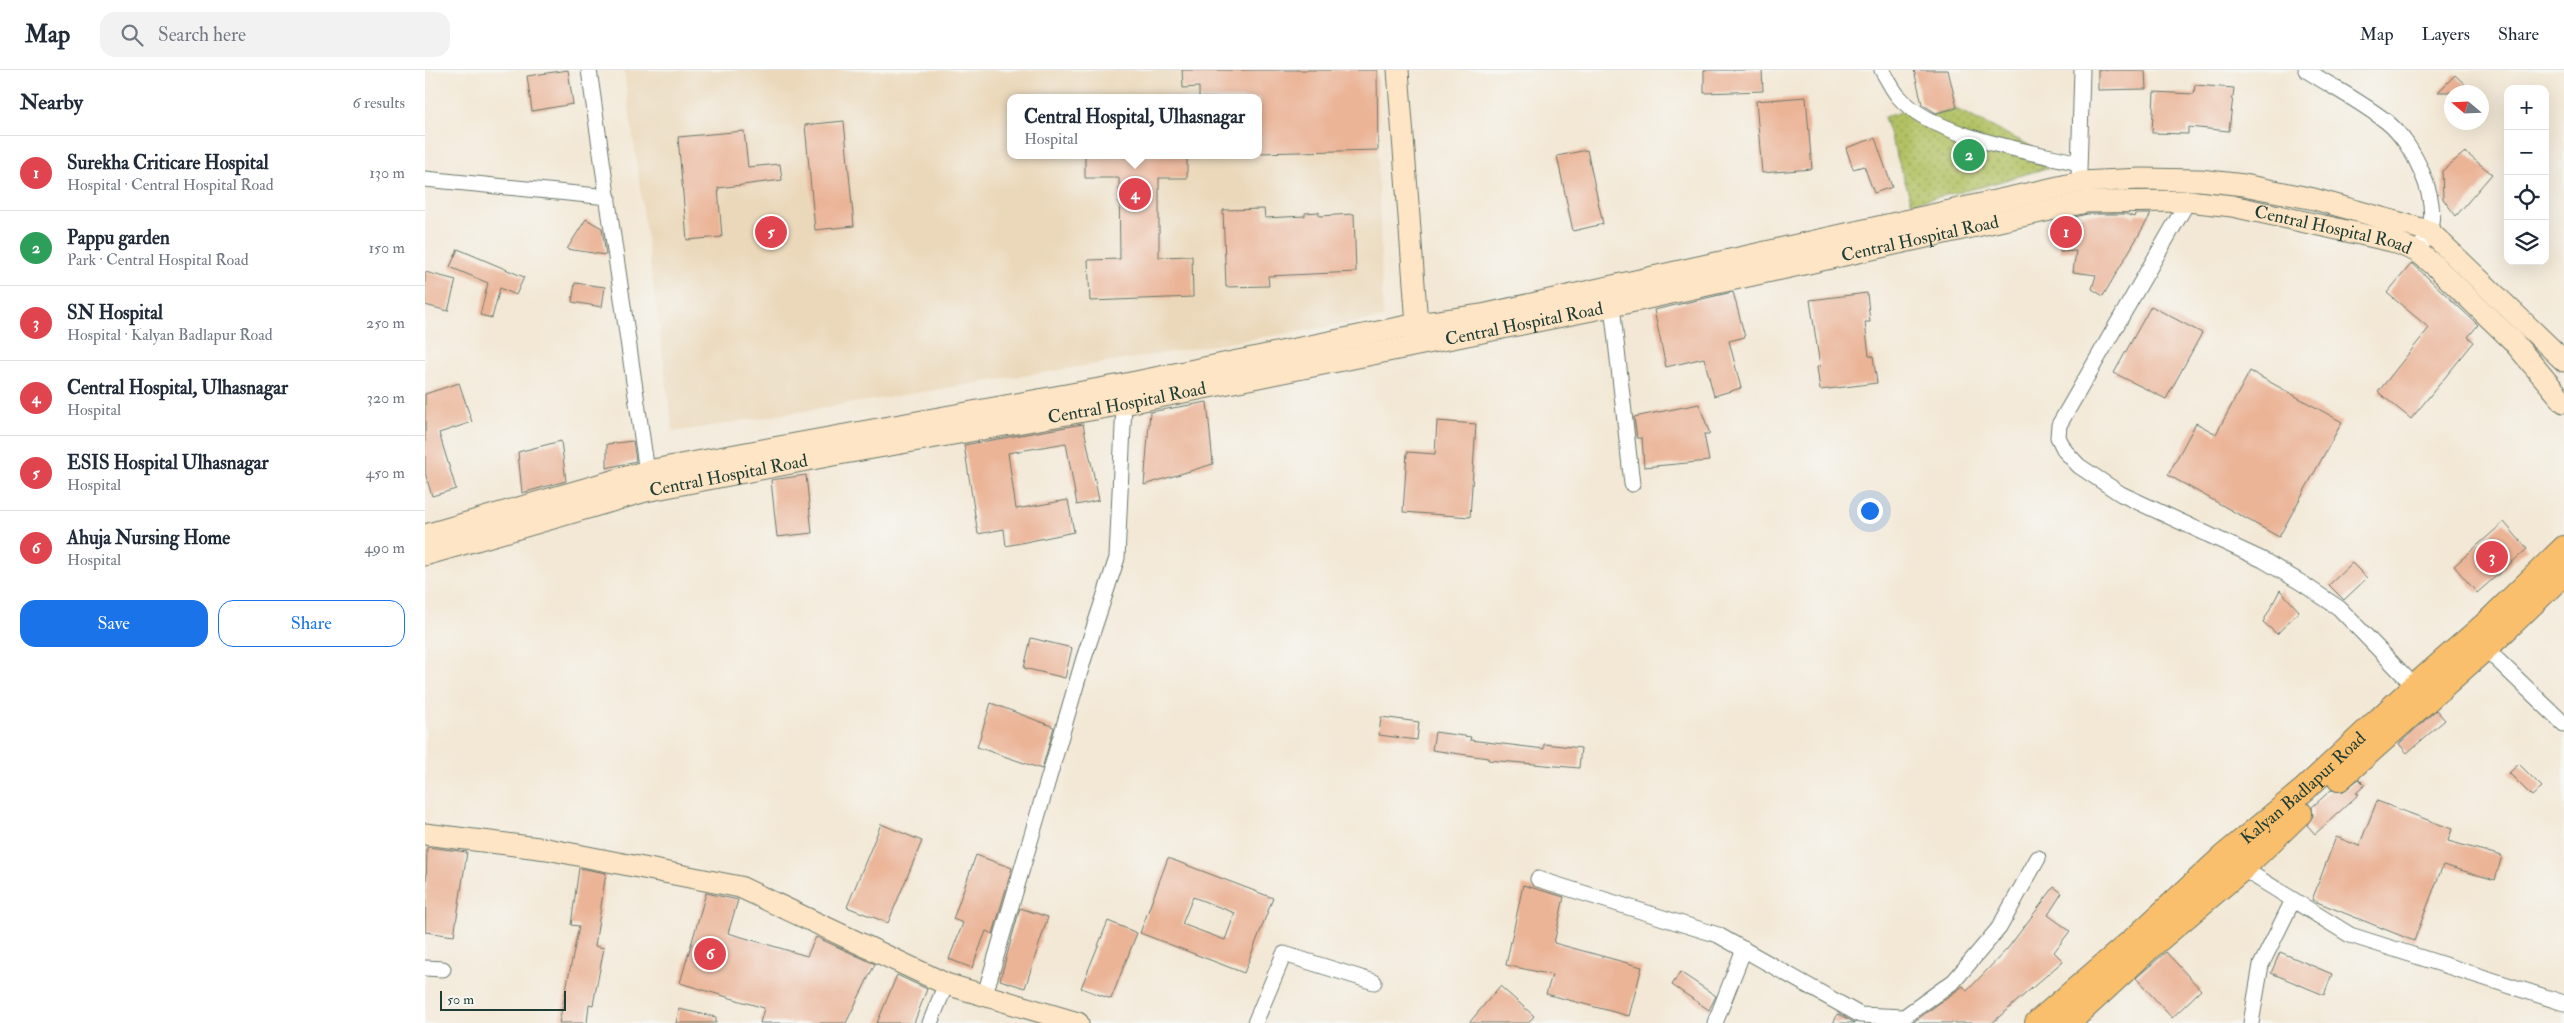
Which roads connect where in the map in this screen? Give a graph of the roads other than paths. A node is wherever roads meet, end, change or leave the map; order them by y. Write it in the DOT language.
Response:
graph roads {
  1 [pos="589,70"];
  2 [pos="1398,70"];
  3 [pos="1882,70"];
  4 [pos="2082,70"];
  5 [pos="2306,70"];
  6 [pos="425,179"];
  7 [pos="2082,182"];
  8 [pos="608,197"];
  9 [pos="2188,201"];
  10 [pos="2429,231"];
  11 [pos="2418,252"];
  12 [pos="1611,296"];
  13 [pos="1417,324"];
  14 [pos="1422,344"];
  15 [pos="2564,360"];
  16 [pos="1123,395"];
  17 [pos="2564,402"];
  18 [pos="649,481"];
  19 [pos="1632,484"];
  20 [pos="425,534"];
  21 [pos="2564,548"];
  22 [pos="425,555"];
  23 [pos="2564,573"];
  24 [pos="2485,648"];
  25 [pos="2422,693"];
  26 [pos="2564,724"];
  27 [pos="425,834"];
  28 [pos="2038,858"];
  29 [pos="2233,863"];
  30 [pos="1538,879"];
  31 [pos="2293,900"];
  32 [pos="1745,949"];
  33 [pos="425,968"];
  34 [pos="443,969"];
  35 [pos="1374,982"];
  36 [pos="946,984"];
  37 [pos="985,994"];
  38 [pos="2564,1003"];
  39 [pos="930,1023"];
  40 [pos="1078,1023"];
  41 [pos="1255,1023"];
  42 [pos="1715,1023"];
  43 [pos="2037,1023"];
  44 [pos="2068,1023"];
  45 [pos="2251,1023"];
  1 -- 8 [label="street"];
  2 -- 13 [label="street"];
  3 -- 7 [label="street"];
  4 -- 7 [label="street"];
  5 -- 10 [label="street"];
  6 -- 8 [label="street"];
  7 -- 9 [label="street, Central Hospital Road"];
  7 -- 10 [label="street, Central Hospital Road"];
  7 -- 12 [label="street, Central Hospital Road"];
  8 -- 18 [label="street"];
  9 -- 11 [label="street, Central Hospital Road"];
  9 -- 25 [label="street"];
  10 -- 11 [label="street"];
  10 -- 15 [label="street, Central Hospital Road"];
  11 -- 17 [label="street, Central Hospital Road"];
  12 -- 13 [label="street, Central Hospital Road"];
  12 -- 14 [label="street, Central Hospital Road"];
  12 -- 19 [label="street"];
  13 -- 14 [label="street"];
  13 -- 16 [label="street, Central Hospital Road"];
  14 -- 16 [label="street, Central Hospital Road"];
  16 -- 18 [label="street, Central Hospital Road"];
  16 -- 37 [label="street"];
  18 -- 20 [label="street, Central Hospital Road"];
  18 -- 22 [label="street, Central Hospital Road"];
  21 -- 25 [label="main road, Kalyan Badlapur Road"];
  23 -- 24 [label="main road, Kalyan Badlapur Road"];
  24 -- 25 [label="main road, Kalyan Badlapur Road"];
  24 -- 26 [label="street"];
  25 -- 29 [label="main road, Kalyan Badlapur Road"];
  27 -- 36 [label="street"];
  28 -- 32 [label="street"];
  29 -- 31 [label="street"];
  29 -- 43 [label="main road, Kalyan Badlapur Road"];
  29 -- 44 [label="main road, Kalyan Badlapur Road"];
  30 -- 32 [label="street"];
  31 -- 38 [label="street"];
  31 -- 45 [label="street"];
  32 -- 42 [label="street"];
  33 -- 34 [label="street"];
  35 -- 41 [label="street"];
  36 -- 37 [label="street"];
  36 -- 39 [label="street"];
  37 -- 40 [label="street"];
}
